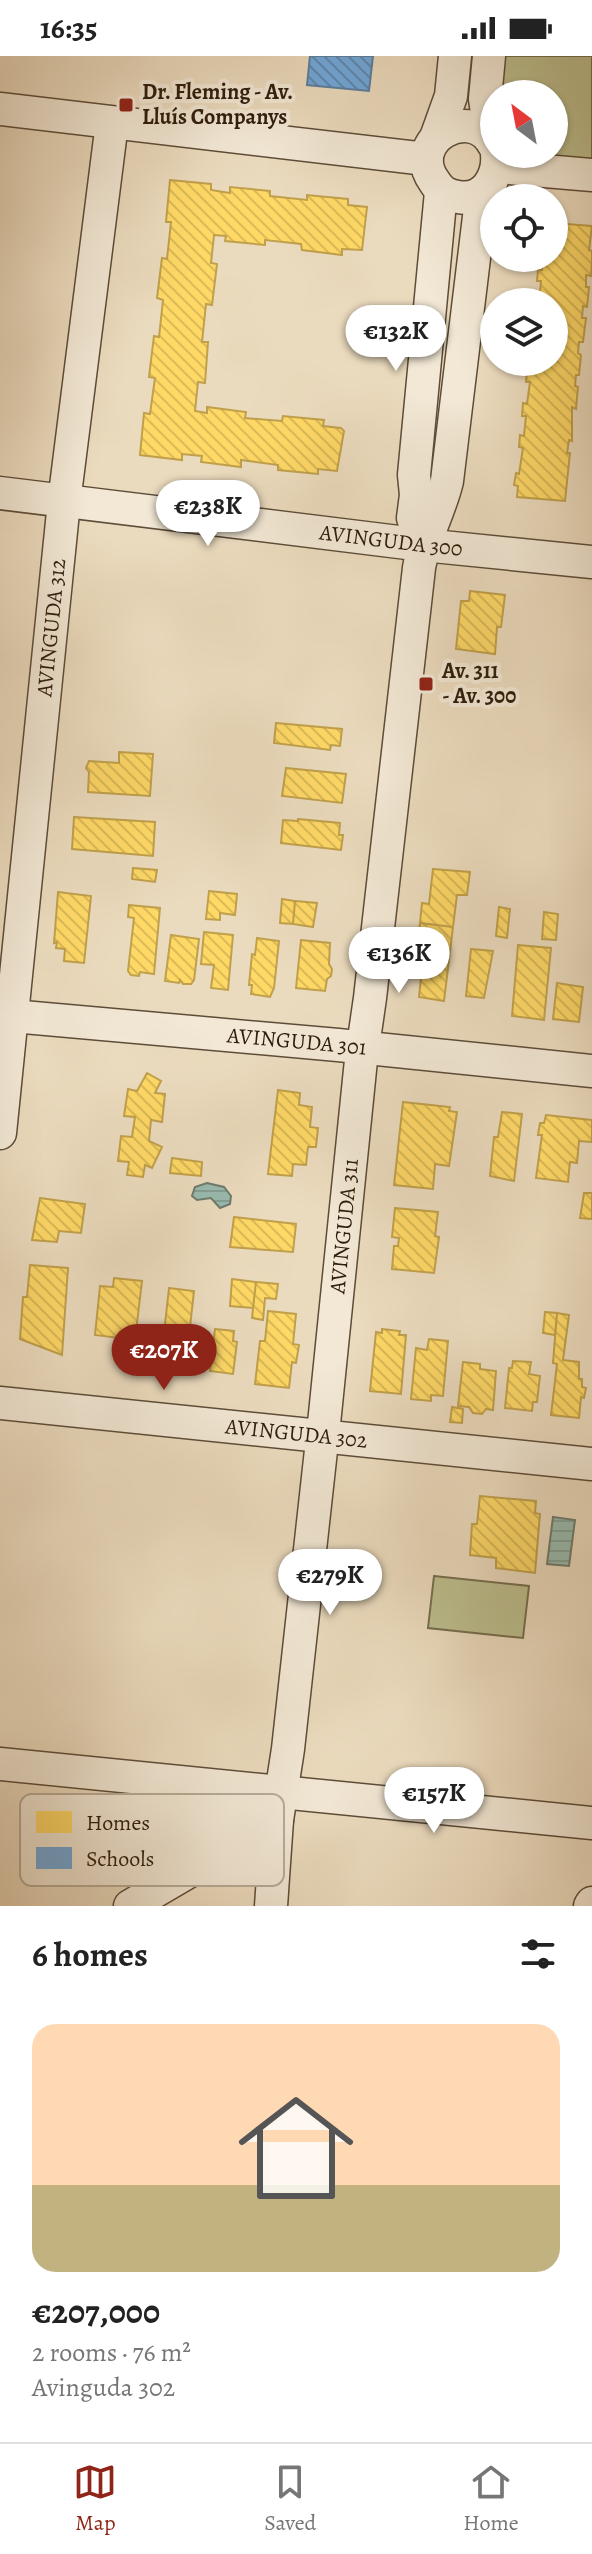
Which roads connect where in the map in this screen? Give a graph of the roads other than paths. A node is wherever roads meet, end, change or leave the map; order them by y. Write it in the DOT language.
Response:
graph roads {
  1 [pos="455,56"];
  2 [pos="489,56"];
  3 [pos="487,80"];
  4 [pos="0,109"];
  5 [pos="112,123"];
  6 [pos="480,129"];
  7 [pos="432,147"];
  8 [pos="485,168"];
  9 [pos="491,168"];
  10 [pos="548,168"];
  11 [pos="592,175"];
  12 [pos="441,192"];
  13 [pos="0,493"];
  14 [pos="64,502"];
  15 [pos="423,545"];
  16 [pos="592,562"];
  17 [pos="14,861"];
  18 [pos="6,1015"];
  19 [pos="363,1047"];
  20 [pos="592,1071"];
  21 [pos="0,1133"];
  22 [pos="0,1403"];
  23 [pos="322,1436"];
  24 [pos="592,1464"];
  25 [pos="0,1764"];
  26 [pos="199,1794"];
  27 [pos="280,1794"];
  28 [pos="284,1806"];
  29 [pos="592,1823"];
  30 [pos="160,1886"];
  31 [pos="273,1886"];
  32 [pos="130,1906"];
  33 [pos="271,1906"];
  1 -- 7 [label="street"];
  2 -- 3 [label="street"];
  4 -- 5 [label="street"];
  5 -- 7 [label="street"];
  5 -- 14 [label="street, AVINGUDA 312"];
  6 -- 7 [label="street"];
  7 -- 12 [label="street"];
  8 -- 12 [label="street"];
  9 -- 15 [label="street"];
  10 -- 11 [label="street"];
  12 -- 15 [label="street"];
  13 -- 14 [label="street, AVINGUDA 300"];
  14 -- 15 [label="street, AVINGUDA 300"];
  14 -- 17 [label="street, AVINGUDA 312"];
  15 -- 16 [label="street, AVINGUDA 300"];
  15 -- 19 [label="street, AVINGUDA 311"];
  17 -- 18 [label="street, AVINGUDA 312"];
  18 -- 19 [label="street, AVINGUDA 301"];
  18 -- 21 [label="street, AVINGUDA 312"];
  19 -- 20 [label="street, AVINGUDA 301"];
  19 -- 23 [label="street, AVINGUDA 311"];
  22 -- 23 [label="street, AVINGUDA 302"];
  23 -- 24 [label="street, AVINGUDA 302"];
  23 -- 27 [label="street, AVINGUDA 311"];
  25 -- 26 [label="street"];
  28 -- 29 [label="street"];
  30 -- 32 [label="street"];
  31 -- 33 [label="street, AVINGUDA 311"];
}
